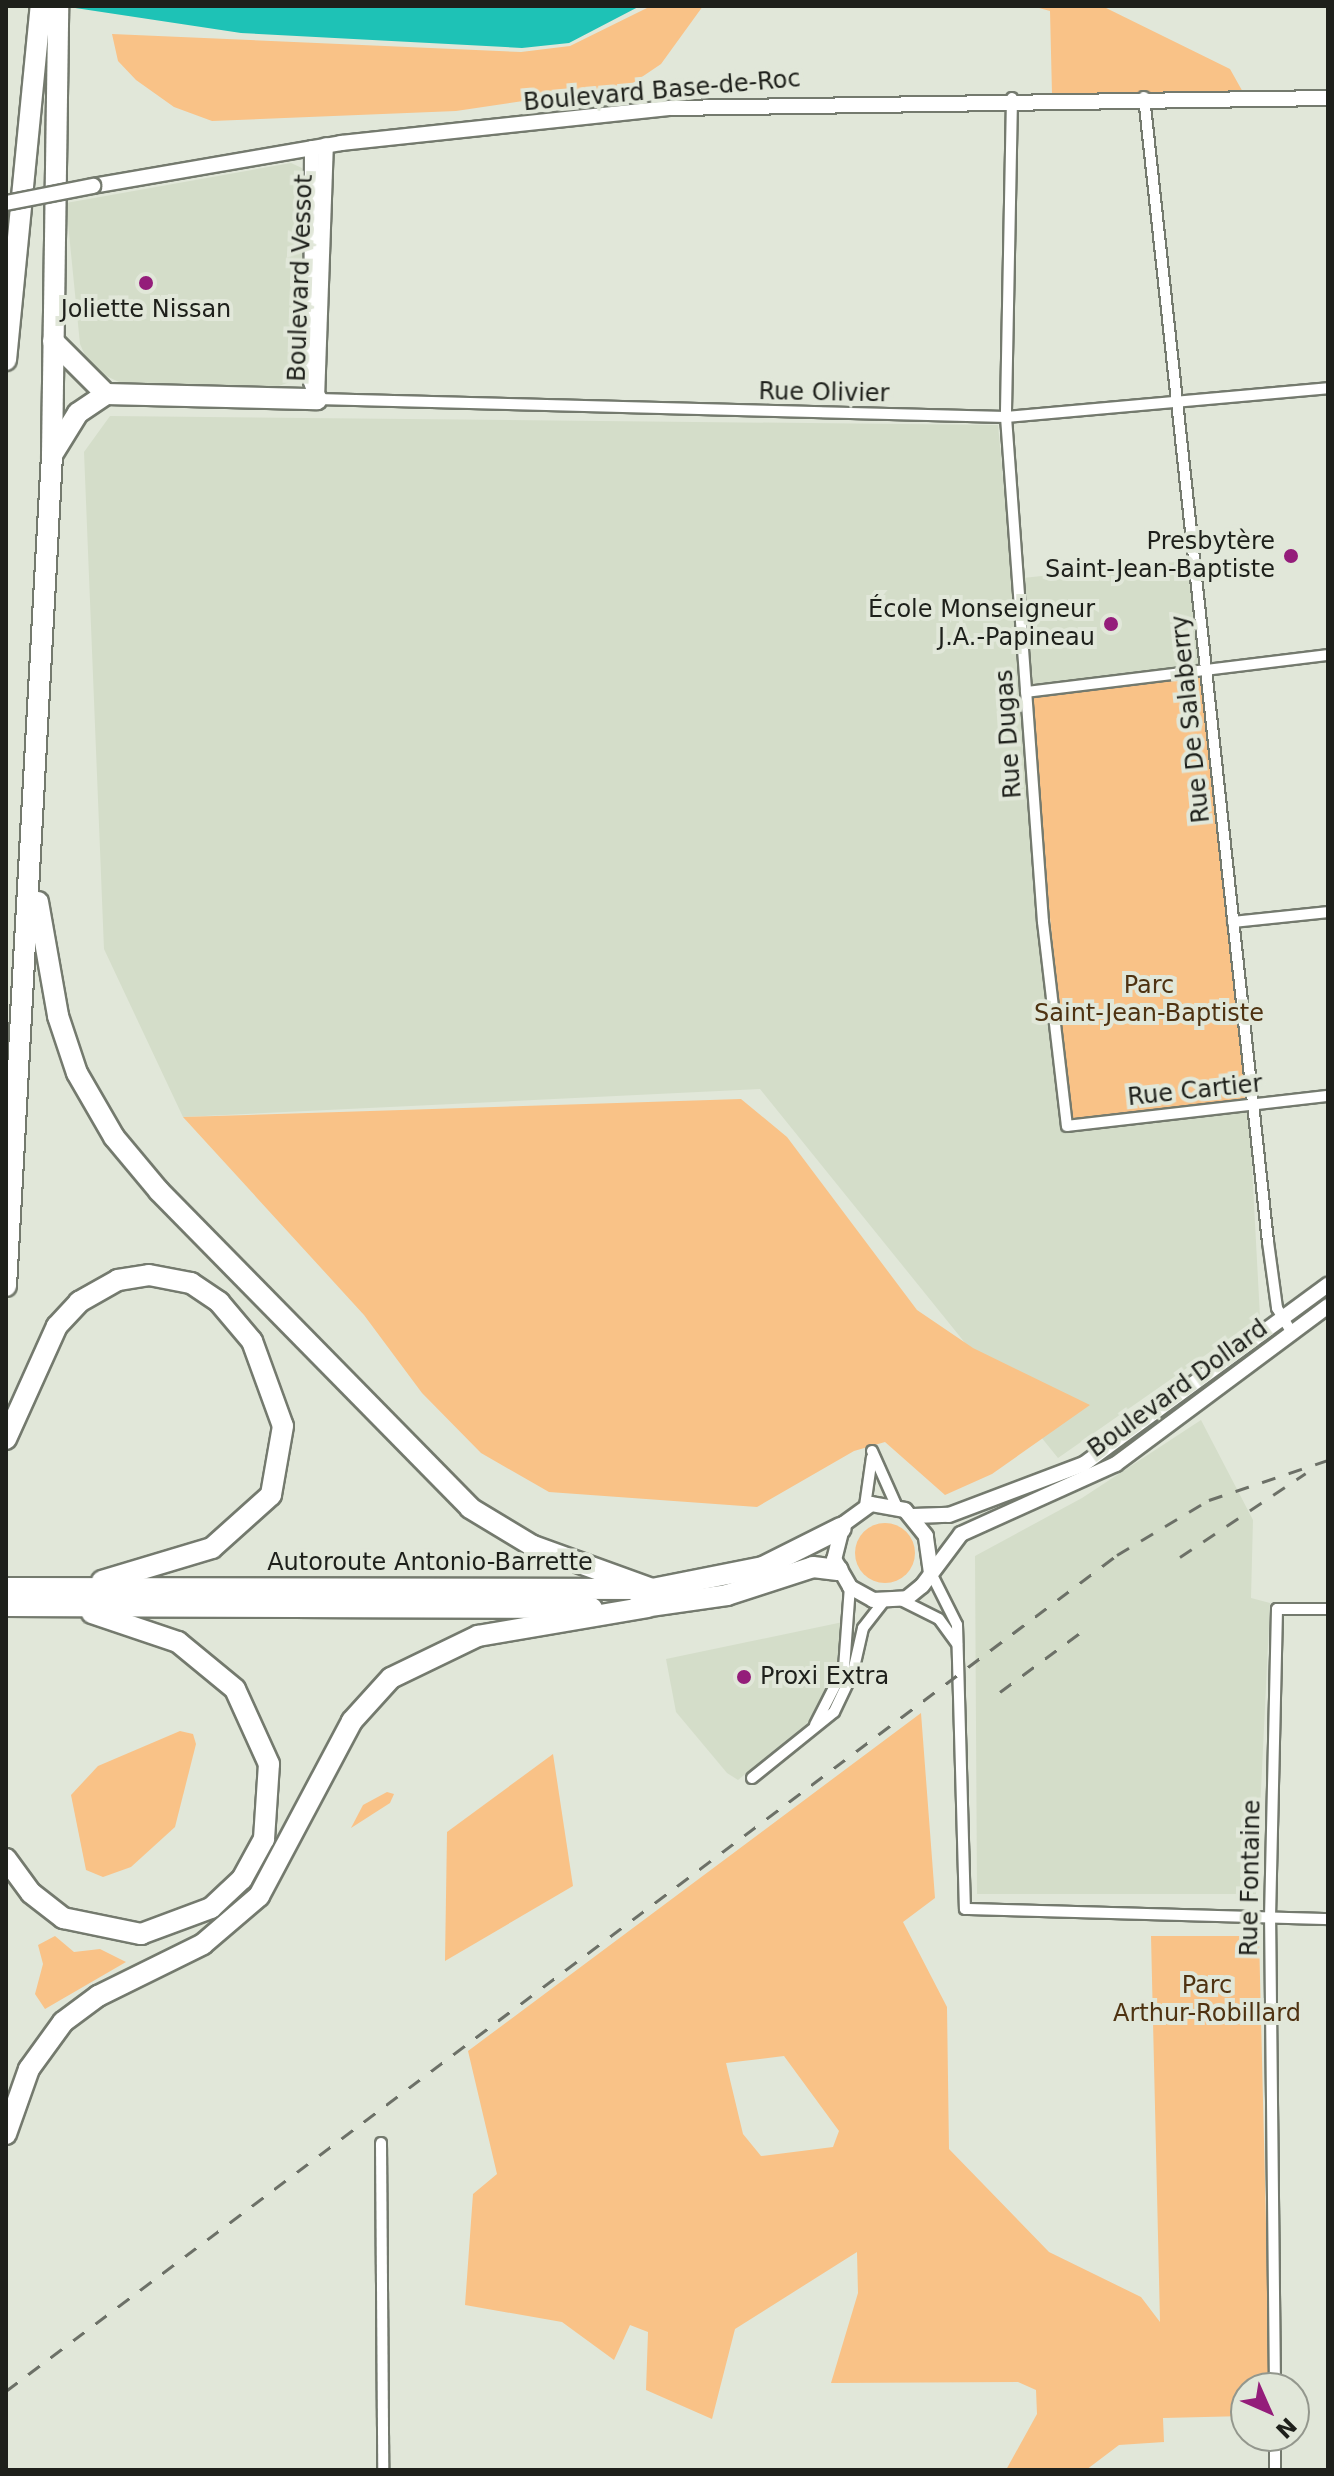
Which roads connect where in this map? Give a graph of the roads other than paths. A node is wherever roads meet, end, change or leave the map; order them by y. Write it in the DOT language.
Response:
graph roads {
  1 [pos="41,6"];
  2 [pos="58,6"];
  3 [pos="48,30"];
  4 [pos="1144,97"];
  5 [pos="1012,98"];
  6 [pos="1328,98"];
  7 [pos="319,146"];
  8 [pos="6,203"];
  9 [pos="53,341"];
  10 [pos="6,360"];
  11 [pos="1328,388"];
  12 [pos="106,394"];
  13 [pos="317,399"];
  14 [pos="1177,402"];
  15 [pos="1006,417"];
  16 [pos="52,455"];
  17 [pos="1328,655"];
  18 [pos="1206,670"];
  19 [pos="1026,692"];
  20 [pos="32,874"];
  21 [pos="1328,912"];
  22 [pos="1233,922"];
  23 [pos="1328,1096"];
  24 [pos="1253,1104"];
  25 [pos="1067,1126"];
  26 [pos="1328,1285"];
  27 [pos="6,1286"];
  28 [pos="1328,1306"];
  29 [pos="1282,1320"];
  30 [pos="1292,1333"];
  31 [pos="6,1439"];
  32 [pos="896,1505"];
  33 [pos="865,1506"];
  34 [pos="913,1516"];
  35 [pos="841,1528"];
  36 [pos="931,1573"];
  37 [pos="844,1578"];
  38 [pos="7,1597"];
  39 [pos="74,1597"];
  40 [pos="650,1598"];
  41 [pos="901,1600"];
  42 [pos="883,1602"];
  43 [pos="1328,1609"];
  44 [pos="957,1646"];
  45 [pos="809,1733"];
  46 [pos="752,1778"];
  47 [pos="6,1859"];
  48 [pos="1270,1918"];
  49 [pos="1328,1919"];
  50 [pos="6,2134"];
  51 [pos="381,2143"];
  52 [pos="1275,2372"];
  53 [pos="383,2470"];
  1 -- 3 [label="highway"];
  2 -- 3 [label="highway"];
  3 -- 9 [label="highway"];
  3 -- 10 [label="highway"];
  4 -- 5 [label="street, Boulevard Base-de-Roc"];
  4 -- 6 [label="street, Boulevard Base-de-Roc"];
  4 -- 14 [label="street, Rue De Salaberry"];
  5 -- 7 [label="street, Boulevard Base-de-Roc"];
  5 -- 15 [label="street, Rue Dugas"];
  7 -- 8 [label="street, Boulevard Base-de-Roc, bridge"];
  7 -- 13 [label="street, Boulevard Vessot"];
  9 -- 12 [label="highway"];
  9 -- 16 [label="highway"];
  11 -- 14 [label="street, Rue Olivier"];
  12 -- 13 [label="highway"];
  12 -- 16 [label="highway"];
  13 -- 15 [label="street, Rue Olivier"];
  14 -- 15 [label="street, Rue Olivier"];
  14 -- 18 [label="street, Rue De Salaberry"];
  15 -- 19 [label="street, Rue Dugas"];
  16 -- 20 [label="highway"];
  17 -- 18 [label="street"];
  18 -- 19 [label="street"];
  18 -- 22 [label="street, Rue De Salaberry"];
  19 -- 25 [label="street, Rue Dugas"];
  20 -- 27 [label="highway"];
  20 -- 40 [label="highway"];
  21 -- 22 [label="street"];
  22 -- 24 [label="street, Rue De Salaberry"];
  23 -- 24 [label="street, Rue Cartier"];
  24 -- 25 [label="street, Rue Cartier"];
  24 -- 29 [label="street, Rue De Salaberry"];
  26 -- 29 [label="street, Boulevard Dollard"];
  28 -- 30 [label="street, Boulevard Dollard"];
  29 -- 30 [label="street, Rue De Salaberry"];
  29 -- 34 [label="street, Boulevard Dollard"];
  30 -- 36 [label="street, Boulevard Dollard"];
  31 -- 39 [label="highway"];
  32 -- 33 [label="street"];
  32 -- 33 [label="street"];
  32 -- 34 [label="street"];
  33 -- 35 [label="street"];
  34 -- 36 [label="street"];
  35 -- 37 [label="street"];
  35 -- 40 [label="highway, Autoroute Antonio-Barrette"];
  36 -- 41 [label="street"];
  36 -- 44 [label="street"];
  37 -- 40 [label="highway, Autoroute Antonio-Barrette"];
  37 -- 42 [label="street"];
  37 -- 45 [label="street"];
  38 -- 39 [label="highway, Autoroute Antonio-Barrette"];
  39 -- 40 [label="highway, Autoroute Antonio-Barrette"];
  39 -- 47 [label="highway"];
  40 -- 50 [label="highway"];
  41 -- 42 [label="street"];
  41 -- 44 [label="street"];
  42 -- 45 [label="street"];
  43 -- 48 [label="street, Rue Fontaine"];
  44 -- 48 [label="street"];
  45 -- 46 [label="street"];
  48 -- 49 [label="street"];
  48 -- 52 [label="street, Rue Fontaine"];
  51 -- 53 [label="street"];
}
